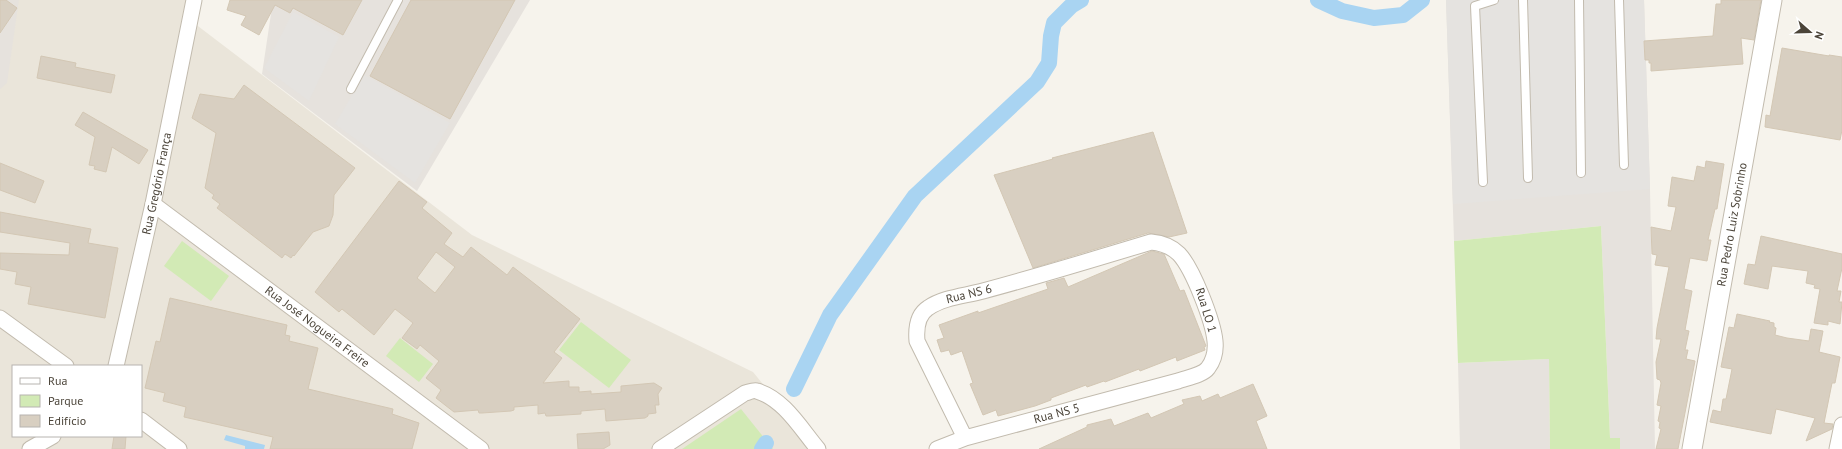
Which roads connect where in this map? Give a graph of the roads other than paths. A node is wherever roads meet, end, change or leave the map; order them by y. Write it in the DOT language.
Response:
graph roads {
  1 [pos="194,0"];
  2 [pos="398,0"];
  3 [pos="1494,0"];
  4 [pos="1523,0"];
  5 [pos="1579,0"];
  6 [pos="1619,0"];
  7 [pos="1772,0"];
  8 [pos="350,89"];
  9 [pos="1624,165"];
  10 [pos="1581,173"];
  11 [pos="1528,178"];
  12 [pos="1483,182"];
  13 [pos="153,204"];
  14 [pos="1151,242"];
  15 [pos="0,318"];
  16 [pos="65,365"];
  17 [pos="116,365"];
  18 [pos="1178,381"];
  19 [pos="142,421"];
  20 [pos="1842,425"];
  21 [pos="51,437"];
  22 [pos="965,438"];
  23 [pos="1839,448"];
  24 [pos="30,449"];
  25 [pos="179,449"];
  26 [pos="481,449"];
  27 [pos="660,449"];
  28 [pos="818,449"];
  29 [pos="938,449"];
  30 [pos="1692,449"];
  1 -- 13 [label="street, Rua Gregório França"];
  2 -- 8 [label="lane"];
  3 -- 12 [label="lane"];
  4 -- 11 [label="lane"];
  5 -- 10 [label="lane"];
  6 -- 9 [label="lane"];
  7 -- 30 [label="street, Rua Pedro Luiz Sobrinho"];
  13 -- 17 [label="street, Rua Gregório França"];
  13 -- 26 [label="street, Rua José Nogueira Freire"];
  14 -- 18 [label="street, Rua LO 1"];
  14 -- 22 [label="street, Rua NS 6"];
  15 -- 16 [label="street"];
  18 -- 22 [label="street, Rua NS 5"];
  19 -- 25 [label="street"];
  20 -- 23 [label="street"];
  21 -- 24 [label="street"];
  22 -- 29 [label="street, Rua NS 5"];
  27 -- 28 [label="street"];
}
